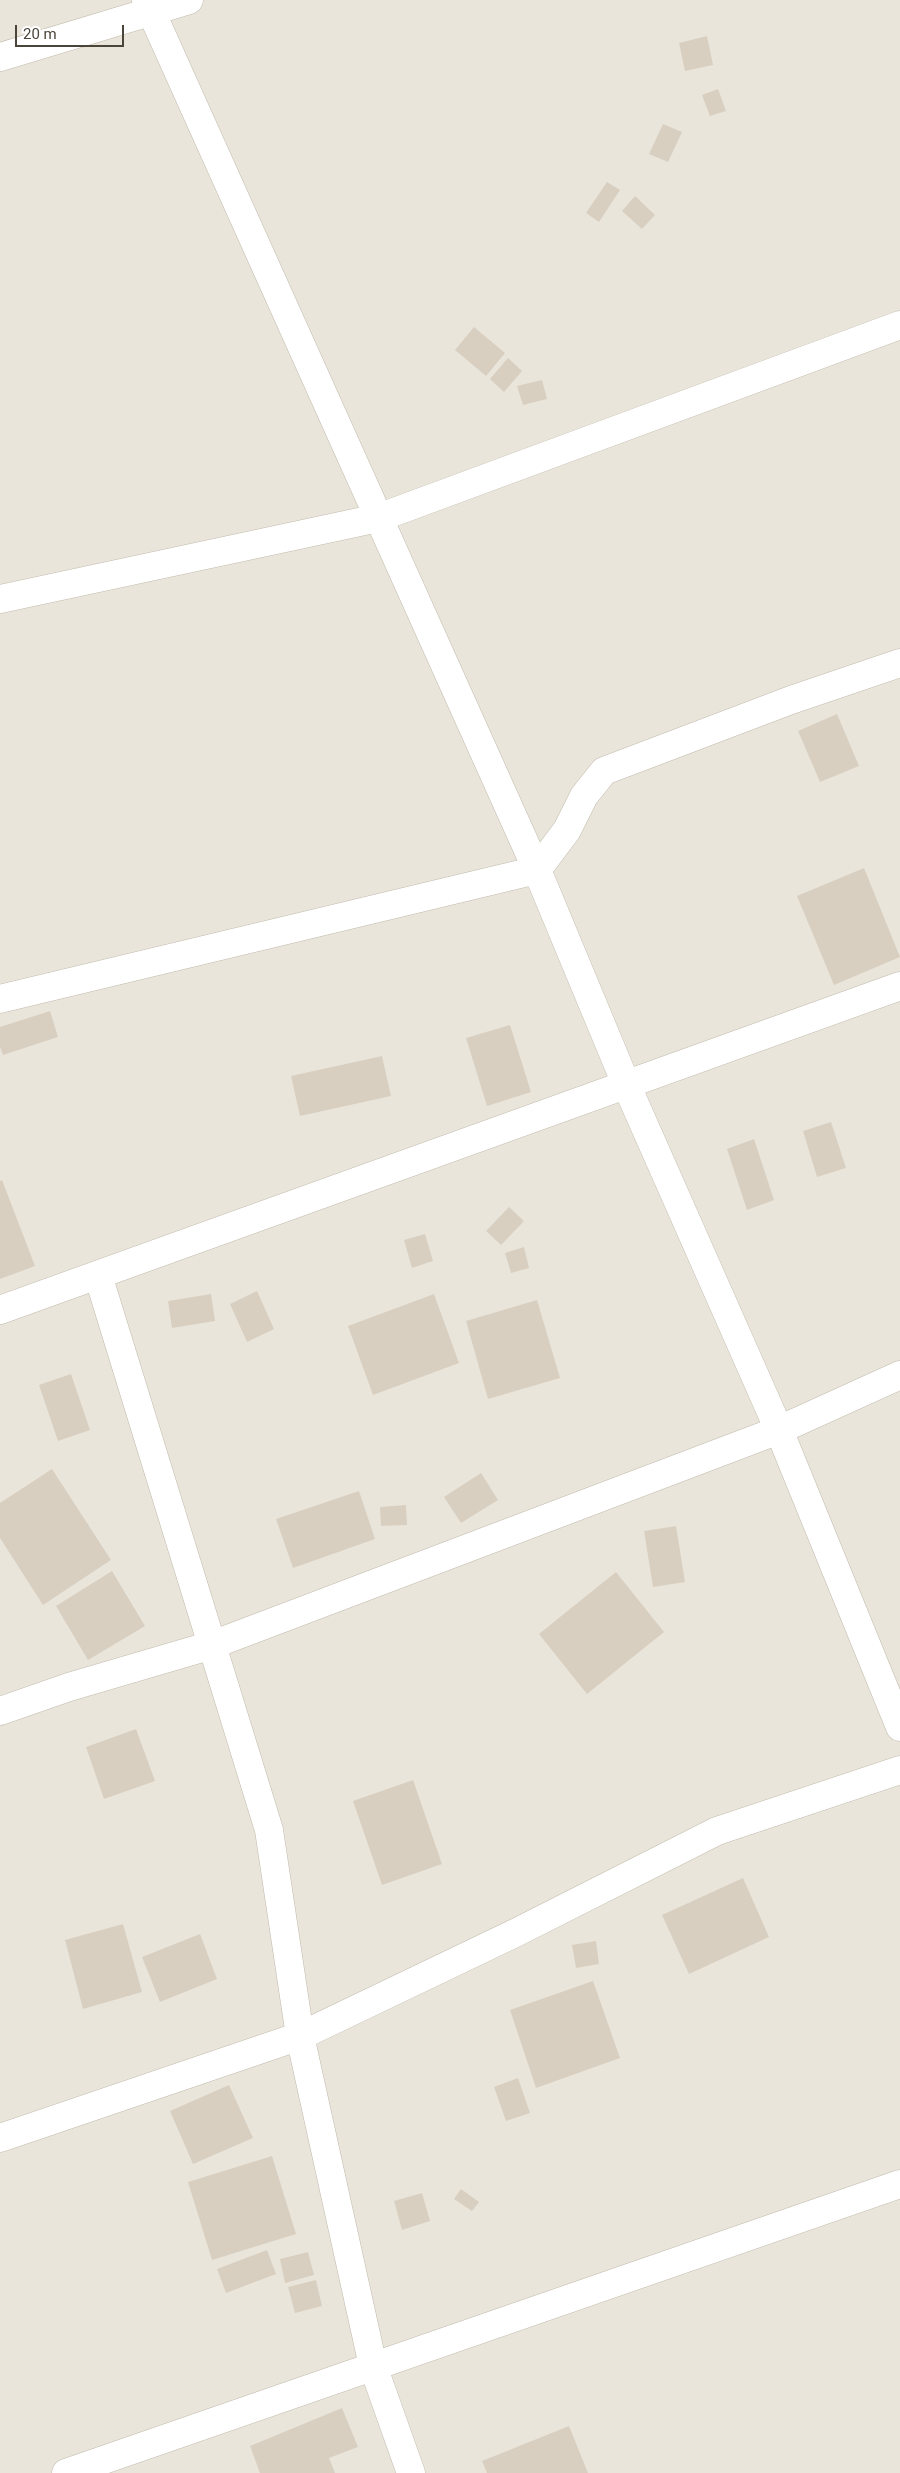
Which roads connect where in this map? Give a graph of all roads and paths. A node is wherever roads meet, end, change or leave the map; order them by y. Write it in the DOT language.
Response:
graph roads {
  1 [pos="189,0"];
  2 [pos="148,6"];
  3 [pos="0,57"];
  4 [pos="900,325"];
  5 [pos="378,518"];
  6 [pos="0,599"];
  7 [pos="900,663"];
  8 [pos="537,870"];
  9 [pos="900,986"];
  10 [pos="0,999"];
  11 [pos="626,1084"];
  12 [pos="98,1275"];
  13 [pos="0,1310"];
  14 [pos="900,1375"];
  15 [pos="778,1430"];
  16 [pos="212,1645"];
  17 [pos="0,1711"];
  18 [pos="900,1727"];
  19 [pos="900,1770"];
  20 [pos="300,2036"];
  21 [pos="0,2138"];
  22 [pos="900,2184"];
  23 [pos="373,2366"];
  24 [pos="66,2473"];
  25 [pos="411,2473"];
  1 -- 2 [label="street"];
  2 -- 3 [label="street"];
  2 -- 5 [label="street"];
  4 -- 5 [label="street"];
  5 -- 6 [label="street"];
  5 -- 8 [label="street"];
  7 -- 8 [label="street"];
  8 -- 10 [label="street"];
  8 -- 11 [label="street"];
  9 -- 11 [label="street"];
  11 -- 12 [label="street"];
  11 -- 15 [label="street"];
  12 -- 13 [label="street"];
  12 -- 16 [label="street"];
  14 -- 15 [label="street"];
  15 -- 16 [label="street"];
  15 -- 18 [label="street"];
  16 -- 17 [label="street"];
  16 -- 20 [label="street"];
  19 -- 20 [label="street"];
  20 -- 21 [label="street"];
  20 -- 23 [label="street"];
  22 -- 23 [label="street"];
  23 -- 24 [label="street"];
  23 -- 25 [label="street"];
}
